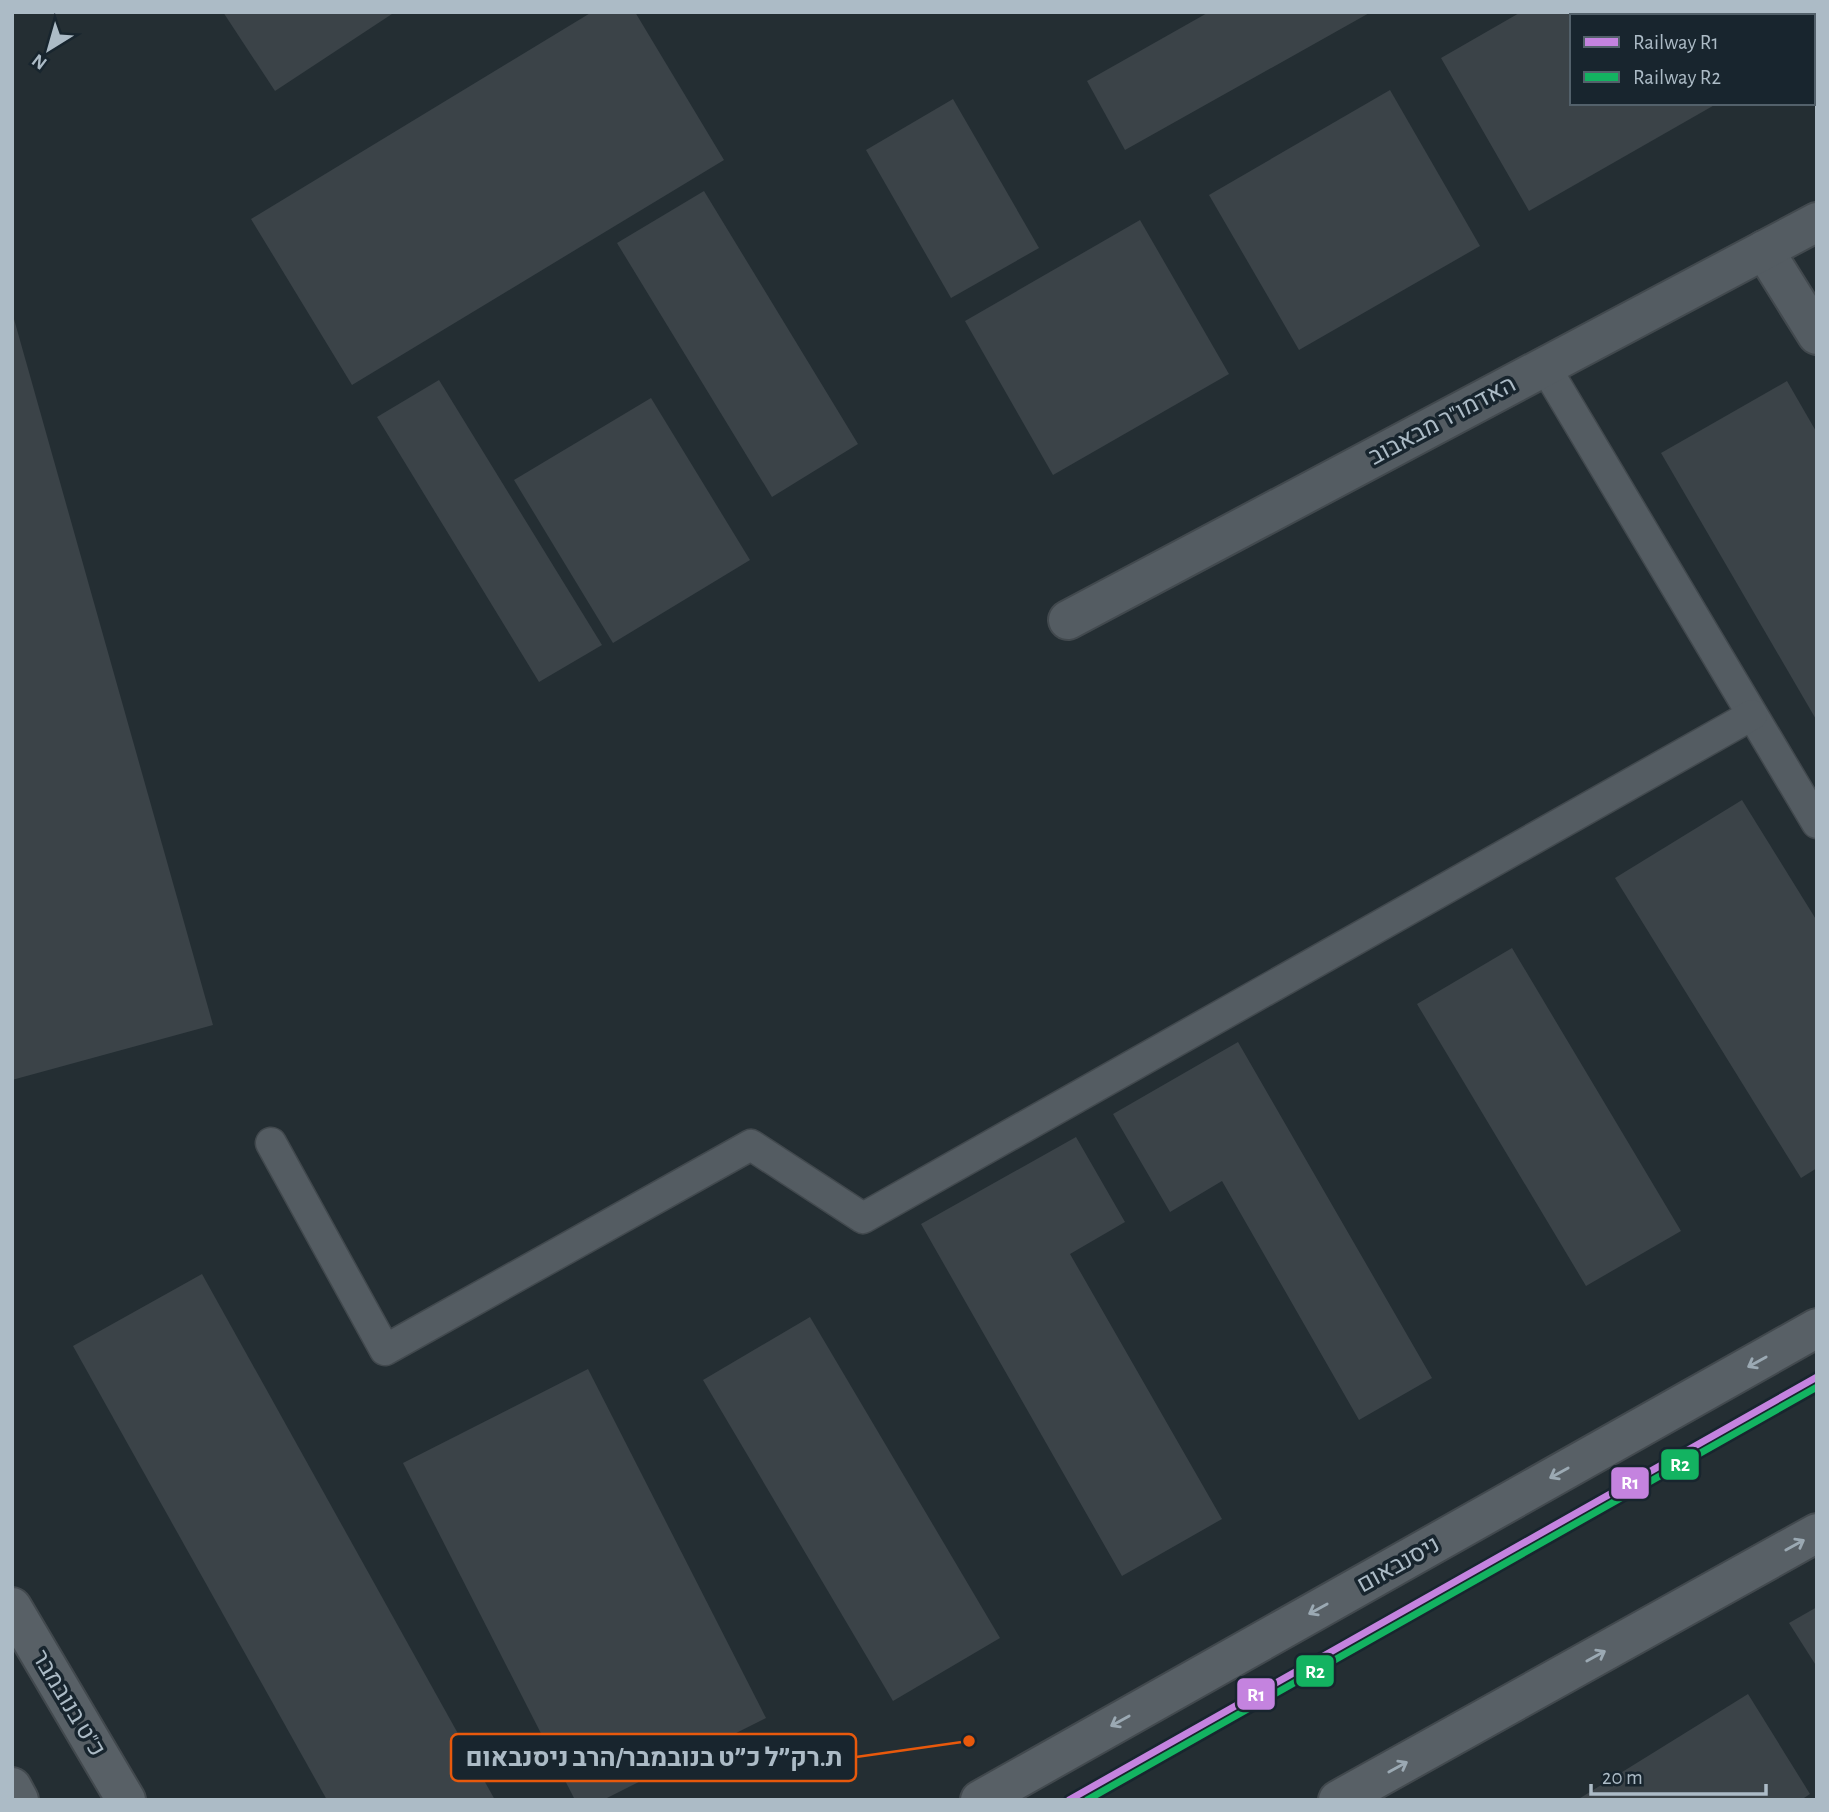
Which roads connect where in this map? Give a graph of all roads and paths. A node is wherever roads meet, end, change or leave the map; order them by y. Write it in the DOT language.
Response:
graph roads {
  1 [pos="1817,222"];
  2 [pos="1764,250"];
  3 [pos="1817,335"];
  4 [pos="1544,365"];
  5 [pos="1069,620"];
  6 [pos="1752,715"];
  7 [pos="1817,823"];
  8 [pos="271,1143"];
  9 [pos="1817,1328"];
  10 [pos="1817,1533"];
  11 [pos="12,1607"];
  12 [pos="12,1787"];
  13 [pos="19,1800"];
  14 [pos="126,1800"];
  15 [pos="980,1800"];
  16 [pos="1338,1800"];
  1 -- 2 [label="street, האדמו\"ר מבאבוב"];
  2 -- 3 [label="street"];
  2 -- 4 [label="street, האדמו\"ר מבאבוב"];
  4 -- 5 [label="street, האדמו\"ר מבאבוב"];
  4 -- 6 [label="lane"];
  6 -- 7 [label="lane"];
  6 -- 8 [label="lane"];
  9 -- 15 [label="main road, ניסנבאום, one-way"];
  16 -- 10 [label="main road, one-way"];
  11 -- 14 [label="main road, כ\"ט בנובמבר"];
  12 -- 13 [label="main road"];
}
